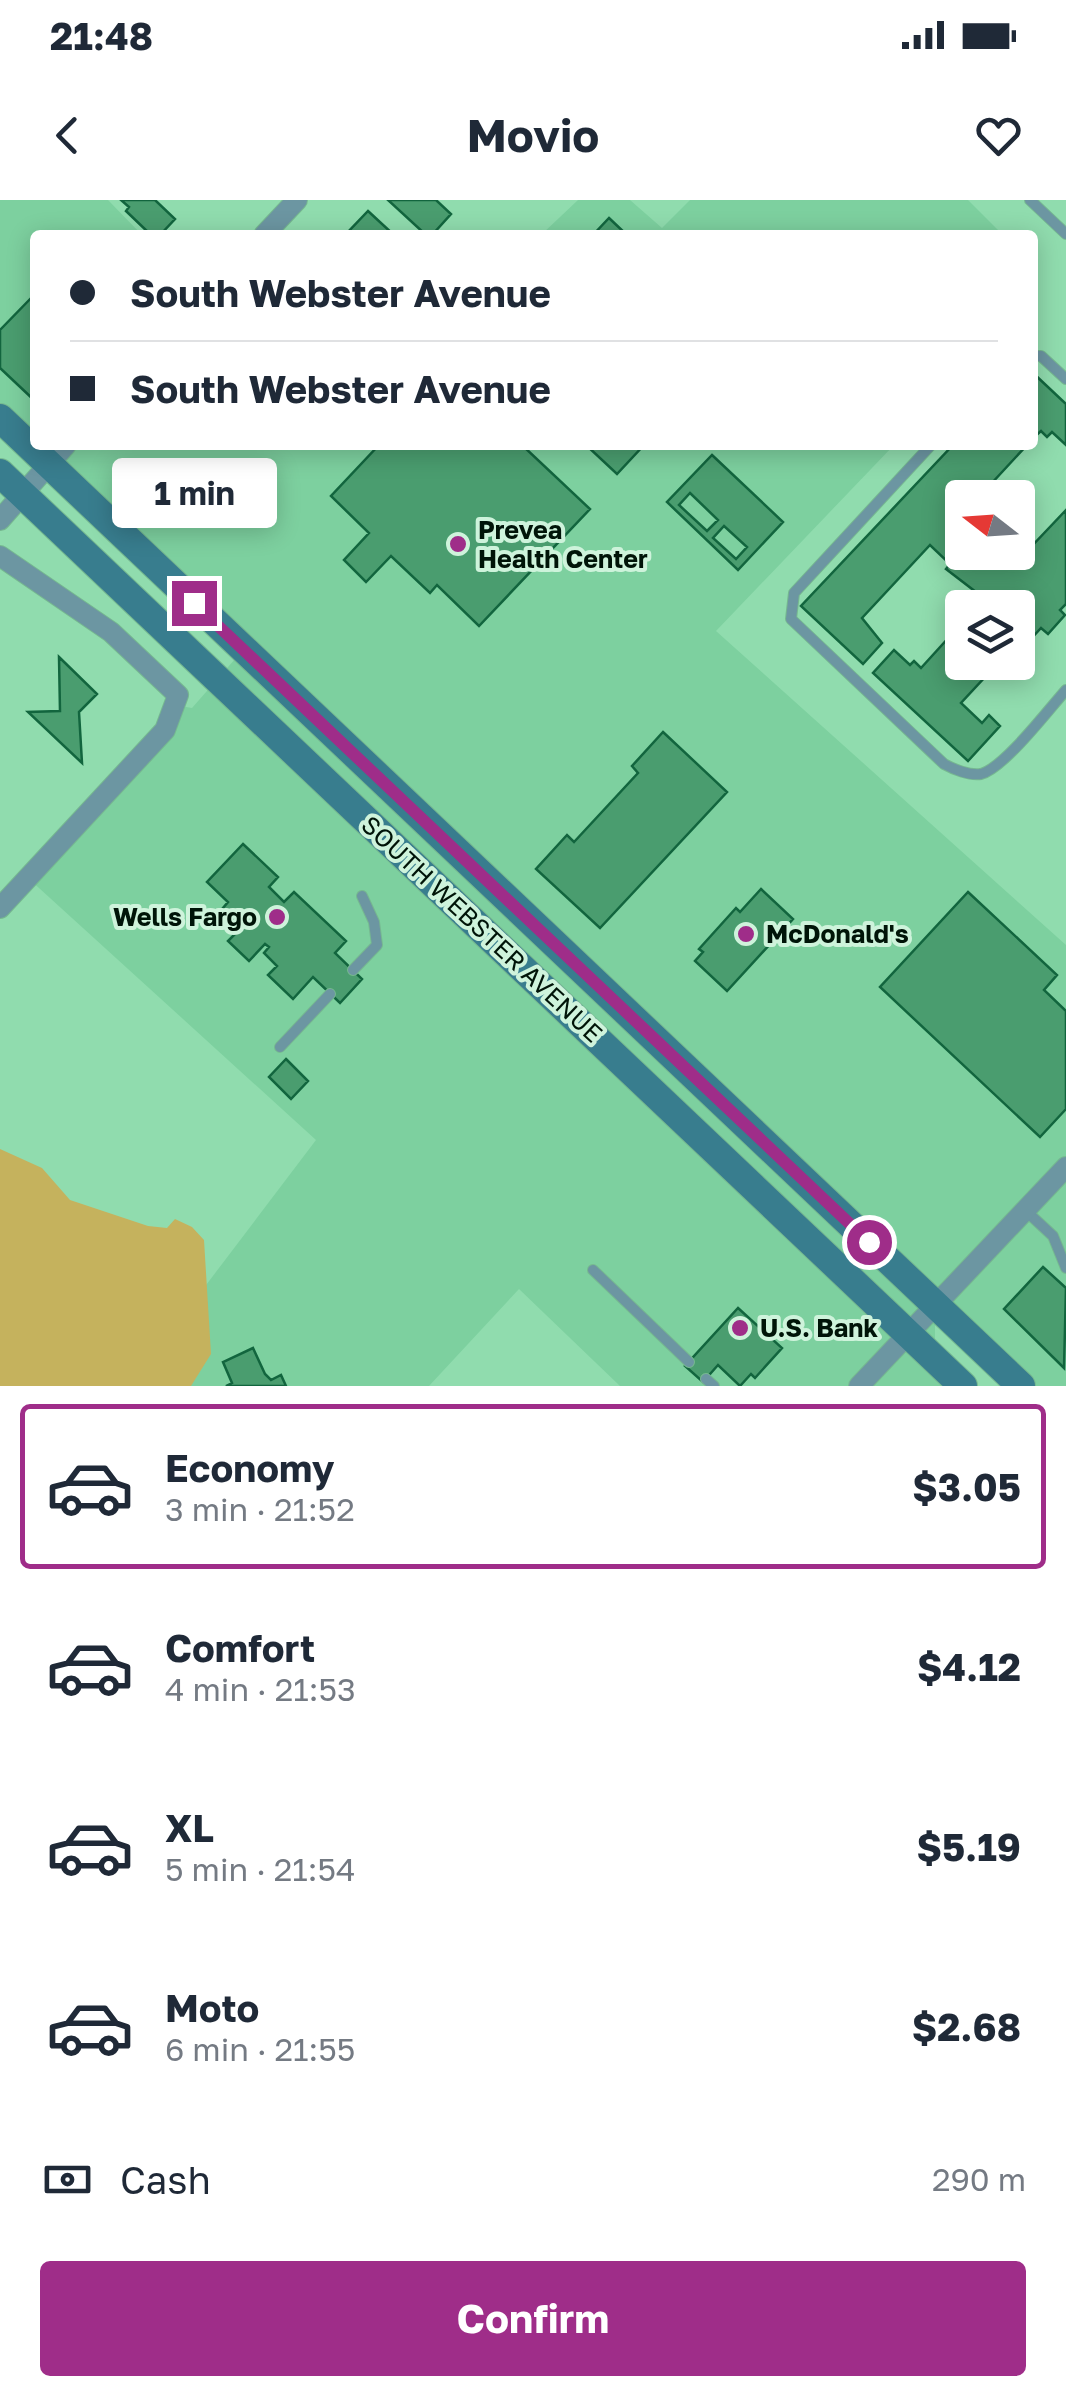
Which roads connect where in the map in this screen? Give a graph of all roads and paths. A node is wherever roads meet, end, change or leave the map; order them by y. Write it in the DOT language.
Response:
graph roads {
  1 [pos="297,200"];
  2 [pos="1030,200"];
  3 [pos="269,230"];
  4 [pos="1066,234"];
  5 [pos="1038,356"];
  6 [pos="1066,379"];
  7 [pos="0,418"];
  8 [pos="30,437"];
  9 [pos="926,450"];
  10 [pos="57,455"];
  11 [pos="0,473"];
  12 [pos="22,494"];
  13 [pos="0,520"];
  14 [pos="0,556"];
  15 [pos="1066,690"];
  16 [pos="362,896"];
  17 [pos="0,908"];
  18 [pos="353,970"];
  19 [pos="330,994"];
  20 [pos="280,1047"];
  21 [pos="1063,1177"];
  22 [pos="1026,1210"];
  23 [pos="1053,1236"];
  24 [pos="1066,1242"];
  25 [pos="1066,1268"];
  26 [pos="593,1270"];
  27 [pos="935,1306"];
  28 [pos="908,1333"];
  29 [pos="688,1362"];
  30 [pos="859,1386"];
  31 [pos="964,1386"];
  32 [pos="1021,1386"];
  1 -- 3 [label="street"];
  2 -- 4 [label="lane"];
  5 -- 6 [label="lane"];
  7 -- 8 [label="main road, SOUTH WEBSTER AVENUE"];
  9 -- 15 [label="lane"];
  10 -- 12 [label="street"];
  10 -- 27 [label="main road, SOUTH WEBSTER AVENUE"];
  11 -- 12 [label="main road, SOUTH WEBSTER AVENUE"];
  12 -- 13 [label="street"];
  12 -- 28 [label="main road, SOUTH WEBSTER AVENUE"];
  14 -- 17 [label="street"];
  16 -- 18 [label="lane"];
  19 -- 20 [label="lane"];
  21 -- 22 [label="street"];
  22 -- 23 [label="lane"];
  22 -- 27 [label="street"];
  23 -- 24 [label="lane"];
  23 -- 25 [label="lane"];
  26 -- 29 [label="lane"];
  27 -- 28 [label="street"];
  27 -- 32 [label="main road, SOUTH WEBSTER AVENUE"];
  28 -- 30 [label="street"];
  28 -- 31 [label="main road, SOUTH WEBSTER AVENUE"];
}
